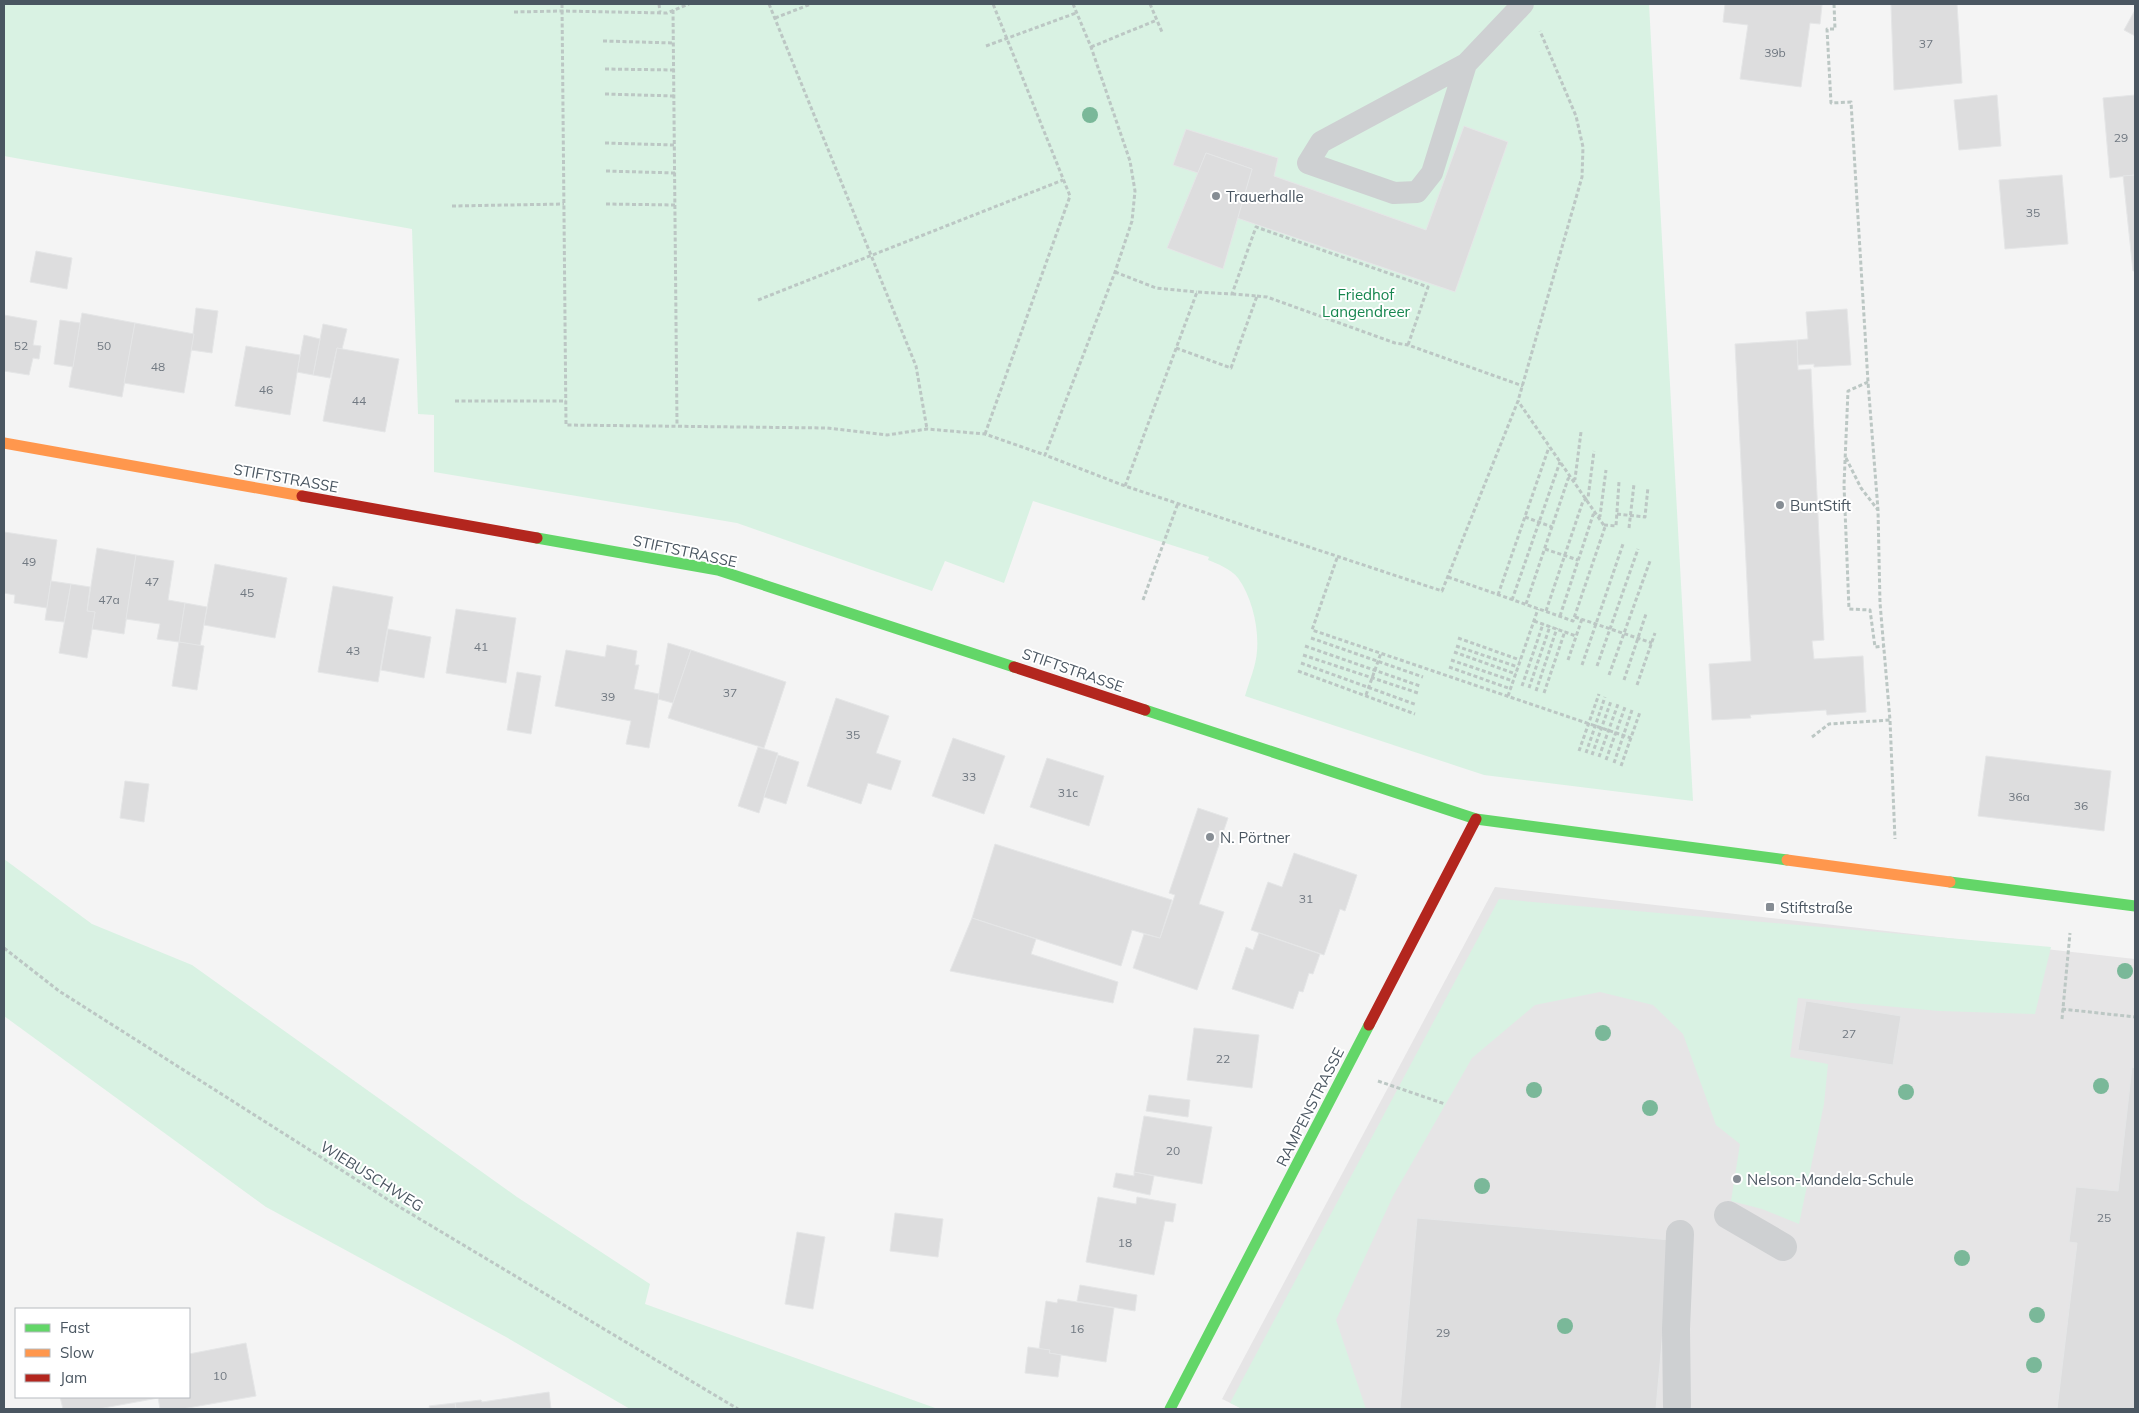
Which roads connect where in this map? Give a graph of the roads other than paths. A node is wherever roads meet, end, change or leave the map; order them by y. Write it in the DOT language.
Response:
graph roads {
  1 [pos="1523,4"];
  2 [pos="1466,64"];
  3 [pos="4,443"];
  4 [pos="1476,819"];
  5 [pos="2135,906"];
  6 [pos="1728,1215"];
  7 [pos="1680,1234"];
  8 [pos="1783,1247"];
  9 [pos="1677,1406"];
  10 [pos="1170,1409"];
  1 -- 2 [label="lane"];
  2 -- 2 [label="lane"];
  3 -- 4 [label="street, STIFTSTRASSE"];
  4 -- 5 [label="street, STIFTSTRASSE"];
  4 -- 10 [label="street, RAMPENSTRASSE"];
  6 -- 8 [label="street"];
  7 -- 9 [label="street"];
}
